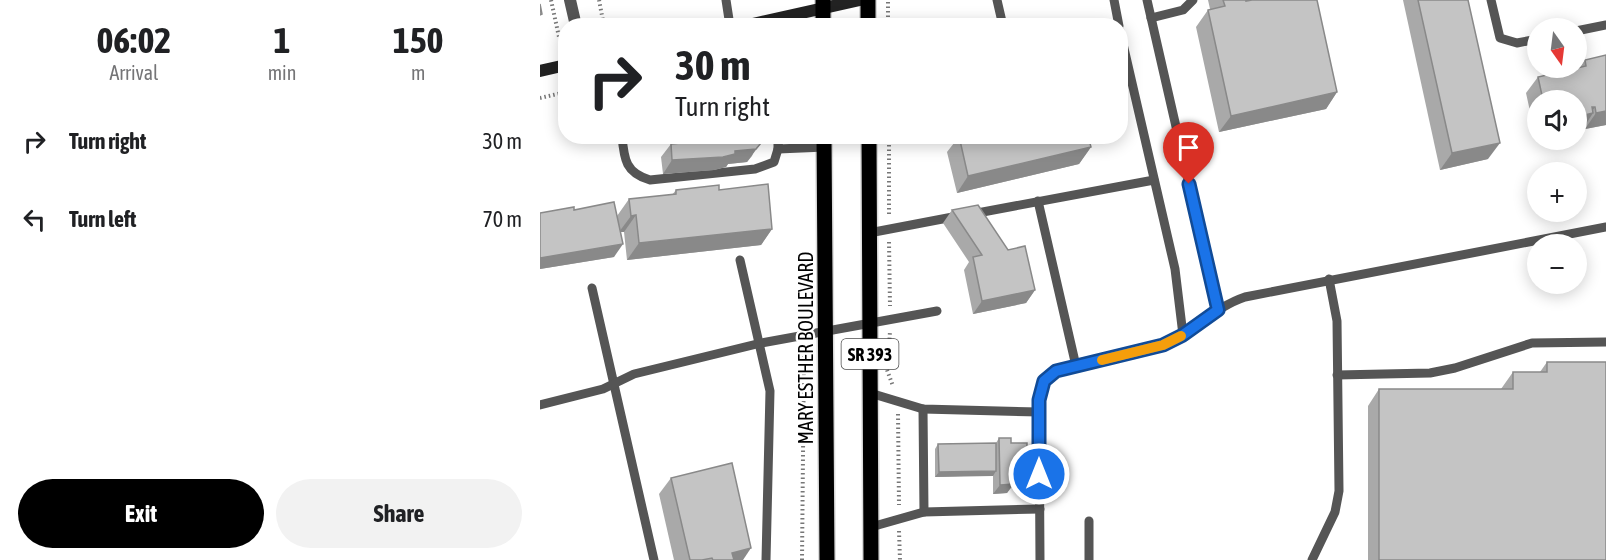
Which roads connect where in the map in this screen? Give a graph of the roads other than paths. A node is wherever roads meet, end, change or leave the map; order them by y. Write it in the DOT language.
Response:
graph roads {
  1 [pos="570,0"];
  2 [pos="726,0"];
  3 [pos="860,0"];
  4 [pos="868,0"];
  5 [pos="997,0"];
  6 [pos="1114,0"];
  7 [pos="1147,0"];
  8 [pos="1193,0"];
  9 [pos="1491,0"];
  10 [pos="823,4"];
  11 [pos="574,18"];
  12 [pos="729,18"];
  13 [pos="773,18"];
  14 [pos="868,18"];
  15 [pos="1001,18"];
  16 [pos="1117,18"];
  17 [pos="1151,18"];
  18 [pos="1606,25"];
  19 [pos="1587,29"];
  20 [pos="1527,41"];
  21 [pos="1128,66"];
  22 [pos="558,67"];
  23 [pos="540,71"];
  24 [pos="624,144"];
  25 [pos="778,144"];
  26 [pos="811,144"];
  27 [pos="824,144"];
  28 [pos="868,144"];
  29 [pos="778,149"];
  30 [pos="1154,180"];
  31 [pos="1038,201"];
  32 [pos="1606,227"];
  33 [pos="869,233"];
  34 [pos="740,260"];
  35 [pos="1329,279"];
  36 [pos="592,288"];
  37 [pos="1218,310"];
  38 [pos="937,311"];
  39 [pos="870,324"];
  40 [pos="826,331"];
  41 [pos="1183,335"];
  42 [pos="1606,342"];
  43 [pos="761,343"];
  44 [pos="1076,366"];
  45 [pos="1338,375"];
  46 [pos="614,383"];
  47 [pos="870,393"];
  48 [pos="540,405"];
  49 [pos="923,409"];
  50 [pos="1039,412"];
  51 [pos="1040,509"];
  52 [pos="924,512"];
  53 [pos="1089,521"];
  54 [pos="871,527"];
  55 [pos="654,560"];
  56 [pos="766,560"];
  57 [pos="827,560"];
  58 [pos="871,560"];
  59 [pos="1040,560"];
  60 [pos="1089,560"];
  61 [pos="1312,560"];
  1 -- 11 [label="street"];
  2 -- 12 [label="lane"];
  3 -- 10 [label="street"];
  4 -- 14 [label="main road"];
  5 -- 15 [label="lane"];
  6 -- 16 [label="lane"];
  7 -- 17 [label="lane"];
  8 -- 17 [label="lane"];
  9 -- 20 [label="lane"];
  10 -- 13 [label="street"];
  17 -- 37 [label="lane"];
  18 -- 19 [label="lane"];
  21 -- 30 [label="lane"];
  22 -- 23 [label="street"];
  24 -- 29 [label="lane"];
  25 -- 29 [label="lane"];
  26 -- 29 [label="lane"];
  27 -- 40 [label="main road, MARY ESTHER BOULEVARD / SR 393"];
  28 -- 33 [label="main road, SR 393"];
  30 -- 31 [label="lane"];
  30 -- 41 [label="lane"];
  31 -- 33 [label="lane"];
  31 -- 44 [label="lane"];
  32 -- 35 [label="lane"];
  33 -- 39 [label="main road, SR 393"];
  34 -- 43 [label="lane"];
  35 -- 37 [label="lane"];
  35 -- 45 [label="lane"];
  36 -- 46 [label="lane"];
  37 -- 41 [label="lane"];
  38 -- 39 [label="lane"];
  39 -- 40 [label="lane"];
  39 -- 47 [label="main road, SR 393"];
  40 -- 43 [label="lane"];
  40 -- 57 [label="main road, MARY ESTHER BOULEVARD / SR 393"];
  41 -- 44 [label="lane"];
  42 -- 45 [label="lane"];
  43 -- 46 [label="lane"];
  43 -- 56 [label="lane"];
  44 -- 50 [label="lane"];
  45 -- 61 [label="lane"];
  46 -- 48 [label="lane"];
  46 -- 55 [label="lane"];
  47 -- 49 [label="lane"];
  47 -- 54 [label="main road, SR 393"];
  49 -- 50 [label="lane"];
  49 -- 52 [label="lane"];
  50 -- 51 [label="lane"];
  51 -- 52 [label="lane"];
  51 -- 59 [label="lane"];
  52 -- 54 [label="lane"];
  53 -- 60 [label="lane"];
  54 -- 58 [label="main road, SR 393"];
}
